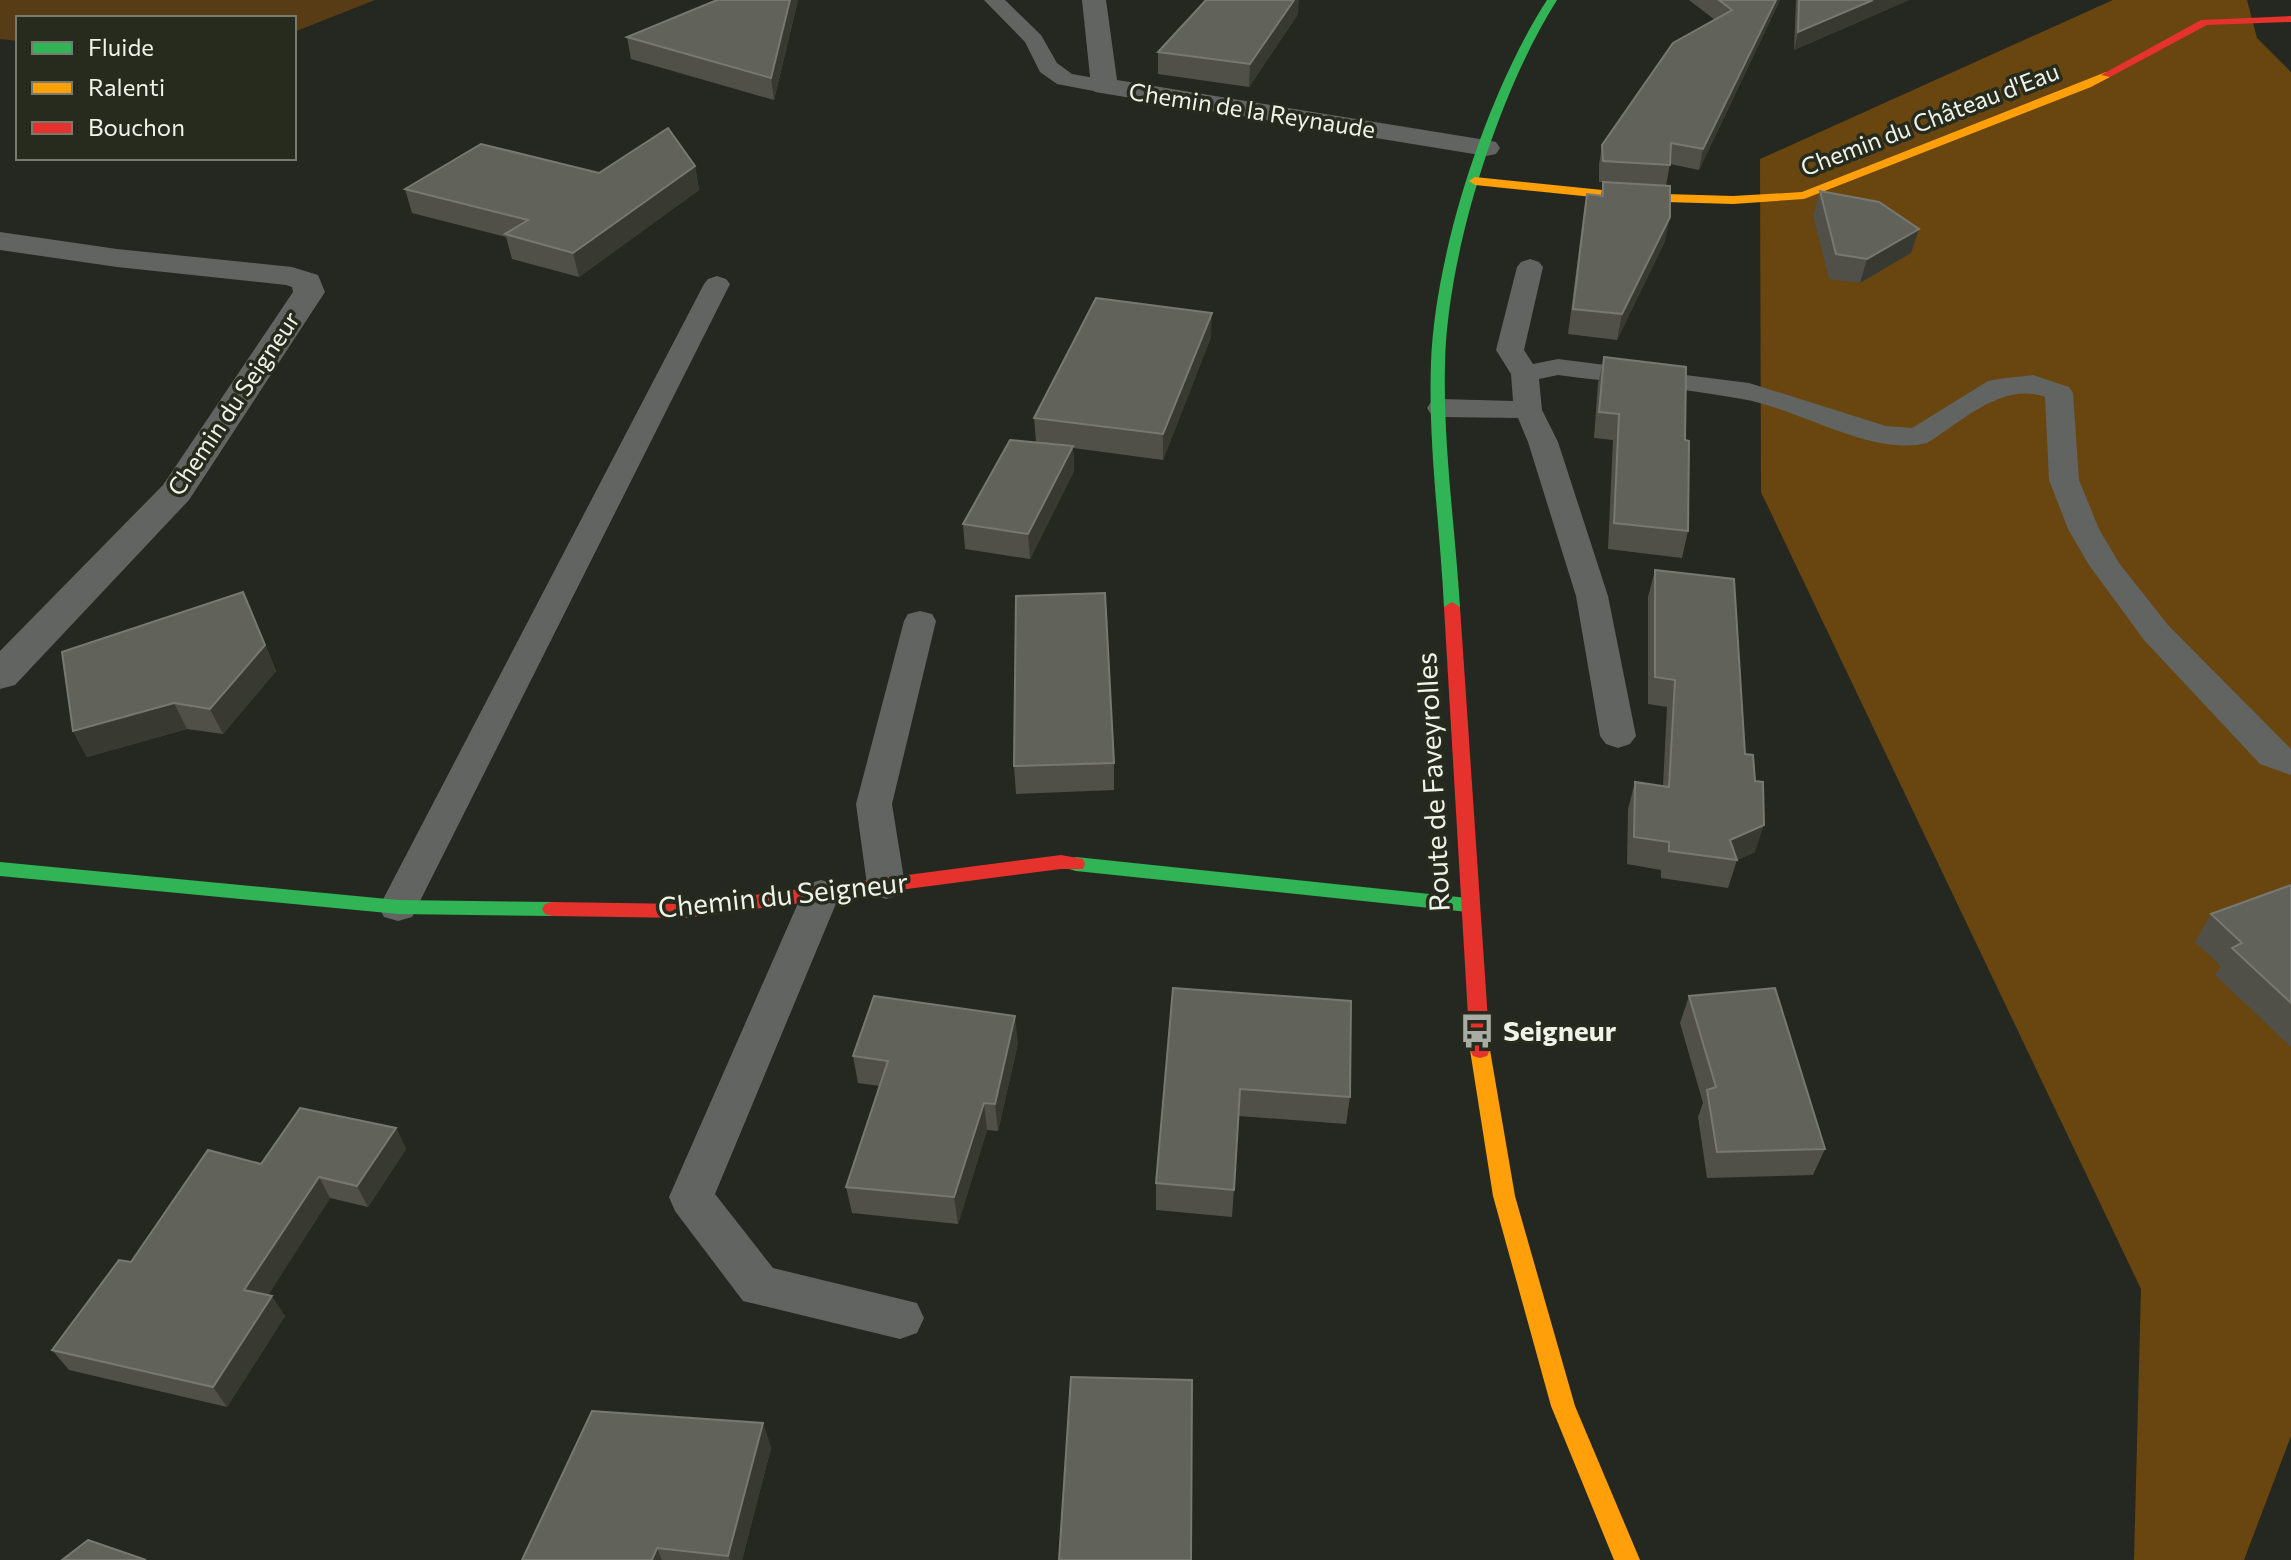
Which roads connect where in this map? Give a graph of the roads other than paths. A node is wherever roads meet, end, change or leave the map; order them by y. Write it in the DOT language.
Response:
graph roads {
  1 [pos="994,0"];
  2 [pos="1094,0"];
  3 [pos="1552,0"];
  4 [pos="2291,19"];
  5 [pos="1104,86"];
  6 [pos="1486,148"];
  7 [pos="1475,181"];
  8 [pos="0,241"];
  9 [pos="1530,267"];
  10 [pos="717,284"];
  11 [pos="1525,374"];
  12 [pos="1441,408"];
  13 [pos="1528,410"];
  14 [pos="920,621"];
  15 [pos="0,675"];
  16 [pos="1618,736"];
  17 [pos="2291,763"];
  18 [pos="0,869"];
  19 [pos="886,885"];
  20 [pos="821,894"];
  21 [pos="1468,905"];
  22 [pos="398,907"];
  23 [pos="900,1318"];
  24 [pos="1627,1560"];
  1 -- 5 [label="lane"];
  2 -- 5 [label="street, Chemin de la Reynaude"];
  3 -- 6 [label="street, Route de Faveyrolles"];
  4 -- 7 [label="street, Chemin du Château d'Eau"];
  5 -- 6 [label="street, Chemin de la Reynaude"];
  6 -- 7 [label="street, Route de Faveyrolles"];
  7 -- 12 [label="street, Route de Faveyrolles"];
  8 -- 15 [label="street, Chemin du Seigneur"];
  9 -- 11 [label="lane"];
  10 -- 22 [label="lane"];
  11 -- 13 [label="lane"];
  11 -- 17 [label="lane"];
  12 -- 13 [label="lane"];
  12 -- 21 [label="street, Route de Faveyrolles"];
  13 -- 16 [label="lane"];
  14 -- 19 [label="lane"];
  18 -- 22 [label="street, Chemin du Seigneur"];
  19 -- 20 [label="street, Chemin du Seigneur"];
  19 -- 21 [label="street, Chemin du Seigneur"];
  20 -- 22 [label="street, Chemin du Seigneur"];
  20 -- 23 [label="lane"];
  21 -- 24 [label="street, Route de Faveyrolles"];
}
